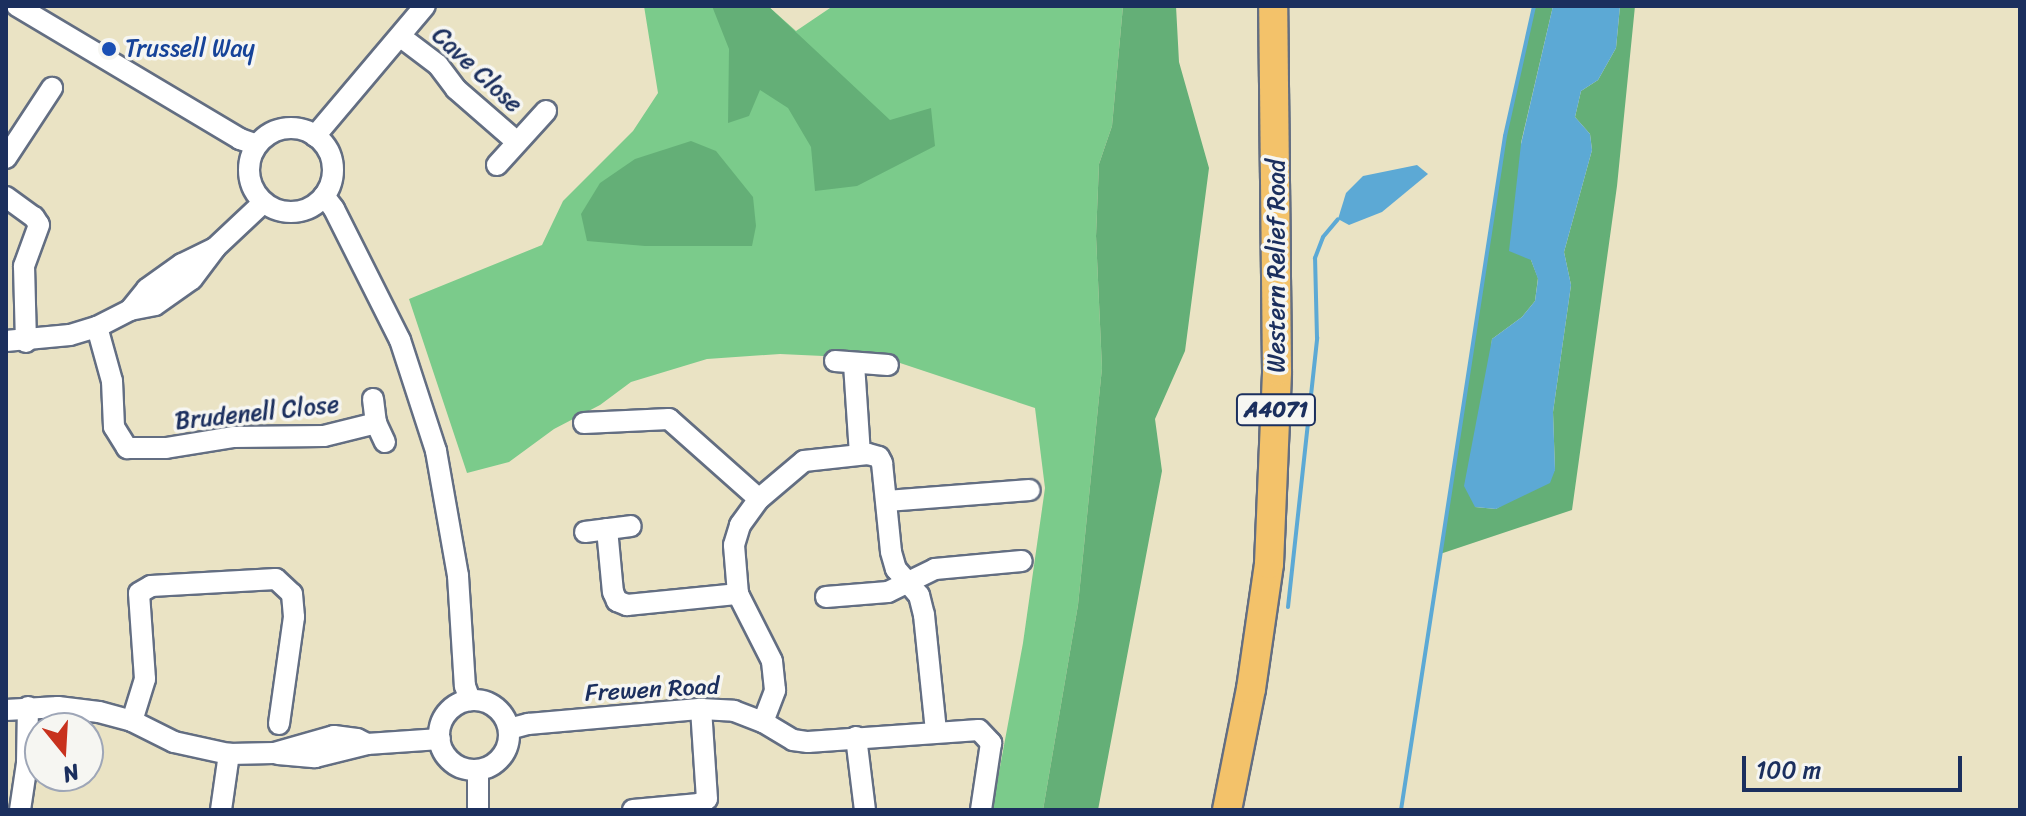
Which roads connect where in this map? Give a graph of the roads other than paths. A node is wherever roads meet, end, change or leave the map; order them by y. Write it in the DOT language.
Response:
graph roads {
  1 [pos="17,6"];
  2 [pos="425,6"];
  3 [pos="1273,6"];
  4 [pos="401,37"];
  5 [pos="52,88"];
  6 [pos="546,111"];
  7 [pos="315,136"];
  8 [pos="517,142"];
  9 [pos="257,145"];
  10 [pos="6,158"];
  11 [pos="497,165"];
  12 [pos="324,196"];
  13 [pos="6,197"];
  14 [pos="263,203"];
  15 [pos="97,327"];
  16 [pos="16,342"];
  17 [pos="888,365"];
  18 [pos="373,399"];
  19 [pos="376,423"];
  20 [pos="584,423"];
  21 [pos="385,442"];
  22 [pos="860,454"];
  23 [pos="1030,490"];
  24 [pos="759,499"];
  25 [pos="887,501"];
  26 [pos="631,526"];
  27 [pos="607,529"];
  28 [pos="585,532"];
  29 [pos="1022,561"];
  30 [pos="908,583"];
  31 [pos="738,594"];
  32 [pos="826,597"];
  33 [pos="470,700"];
  34 [pos="28,707"];
  35 [pos="701,709"];
  36 [pos="6,710"];
  37 [pos="132,721"];
  38 [pos="763,722"];
  39 [pos="279,724"];
  40 [pos="509,729"];
  41 [pos="936,731"];
  42 [pos="856,737"];
  43 [pos="440,739"];
  44 [pos="229,754"];
  45 [pos="478,770"];
  46 [pos="20,810"];
  47 [pos="221,810"];
  48 [pos="478,810"];
  49 [pos="633,810"];
  50 [pos="865,810"];
  51 [pos="981,810"];
  52 [pos="1227,810"];
  1 -- 9 [label="street"];
  2 -- 4 [label="street"];
  3 -- 52 [label="highway, Western Relief Road / A4071"];
  4 -- 7 [label="street"];
  4 -- 8 [label="street, Cave Close"];
  5 -- 10 [label="street"];
  6 -- 8 [label="street, Cave Close"];
  7 -- 9 [label="street"];
  7 -- 12 [label="street"];
  8 -- 11 [label="street, Cave Close"];
  9 -- 14 [label="street"];
  12 -- 14 [label="street"];
  12 -- 33 [label="street"];
  13 -- 16 [label="street"];
  14 -- 15 [label="street"];
  15 -- 16 [label="street"];
  15 -- 19 [label="street, Brudenell Close"];
  17 -- 22 [label="street"];
  18 -- 19 [label="street, Brudenell Close"];
  19 -- 21 [label="street, Brudenell Close"];
  20 -- 24 [label="street"];
  22 -- 24 [label="street"];
  22 -- 25 [label="street"];
  23 -- 25 [label="street"];
  24 -- 31 [label="street"];
  25 -- 30 [label="street"];
  26 -- 27 [label="street"];
  27 -- 28 [label="street"];
  27 -- 31 [label="street"];
  29 -- 30 [label="street"];
  30 -- 32 [label="street"];
  30 -- 41 [label="street"];
  31 -- 38 [label="street"];
  33 -- 40 [label="street"];
  33 -- 43 [label="street"];
  34 -- 36 [label="street"];
  34 -- 37 [label="street"];
  34 -- 46 [label="street"];
  35 -- 38 [label="street, Frewen Road"];
  35 -- 40 [label="street, Frewen Road"];
  35 -- 49 [label="street"];
  37 -- 39 [label="street"];
  37 -- 44 [label="street"];
  38 -- 42 [label="street, Frewen Road"];
  40 -- 45 [label="street"];
  41 -- 42 [label="street, Frewen Road"];
  41 -- 51 [label="street, Frewen Road"];
  42 -- 50 [label="street"];
  43 -- 44 [label="street"];
  43 -- 45 [label="street"];
  44 -- 47 [label="street"];
  45 -- 48 [label="street"];
}
